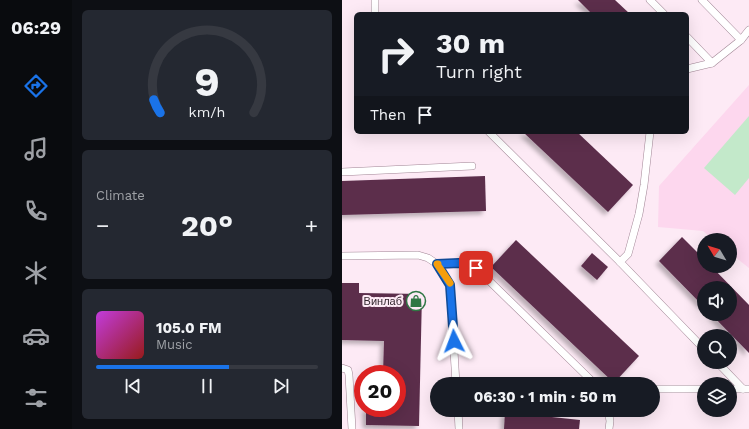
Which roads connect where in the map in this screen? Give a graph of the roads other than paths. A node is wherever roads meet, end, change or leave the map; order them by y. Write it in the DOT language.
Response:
graph roads {
  1 [pos="375,0"];
  2 [pos="650,0"];
  3 [pos="702,0"];
  4 [pos="375,12"];
  5 [pos="662,12"];
  6 [pos="749,30"];
  7 [pos="689,40"];
  8 [pos="741,40"];
  9 [pos="712,63"];
  10 [pos="689,69"];
  11 [pos="491,134"];
  12 [pos="650,134"];
  13 [pos="472,166"];
  14 [pos="342,172"];
  15 [pos="342,256"];
  16 [pos="620,262"];
  17 [pos="437,264"];
  18 [pos="697,342"];
  19 [pos="342,368"];
  20 [pos="724,369"];
  21 [pos="456,377"];
  22 [pos="588,377"];
  23 [pos="660,389"];
  24 [pos="697,389"];
  25 [pos="746,389"];
  26 [pos="458,417"];
  27 [pos="609,417"];
  28 [pos="352,429"];
  29 [pos="459,429"];
  30 [pos="609,429"];
  1 -- 4 [label="lane"];
  2 -- 5 [label="lane"];
  3 -- 8 [label="lane"];
  6 -- 8 [label="lane"];
  7 -- 9 [label="lane"];
  8 -- 9 [label="lane"];
  9 -- 10 [label="lane"];
  11 -- 16 [label="lane"];
  12 -- 16 [label="lane"];
  13 -- 14 [label="lane"];
  15 -- 17 [label="lane"];
  16 -- 18 [label="lane"];
  17 -- 21 [label="lane"];
  17 -- 22 [label="lane"];
  19 -- 28 [label="lane"];
  20 -- 25 [label="lane"];
  23 -- 24 [label="lane"];
  26 -- 29 [label="lane"];
  27 -- 30 [label="lane"];
}
